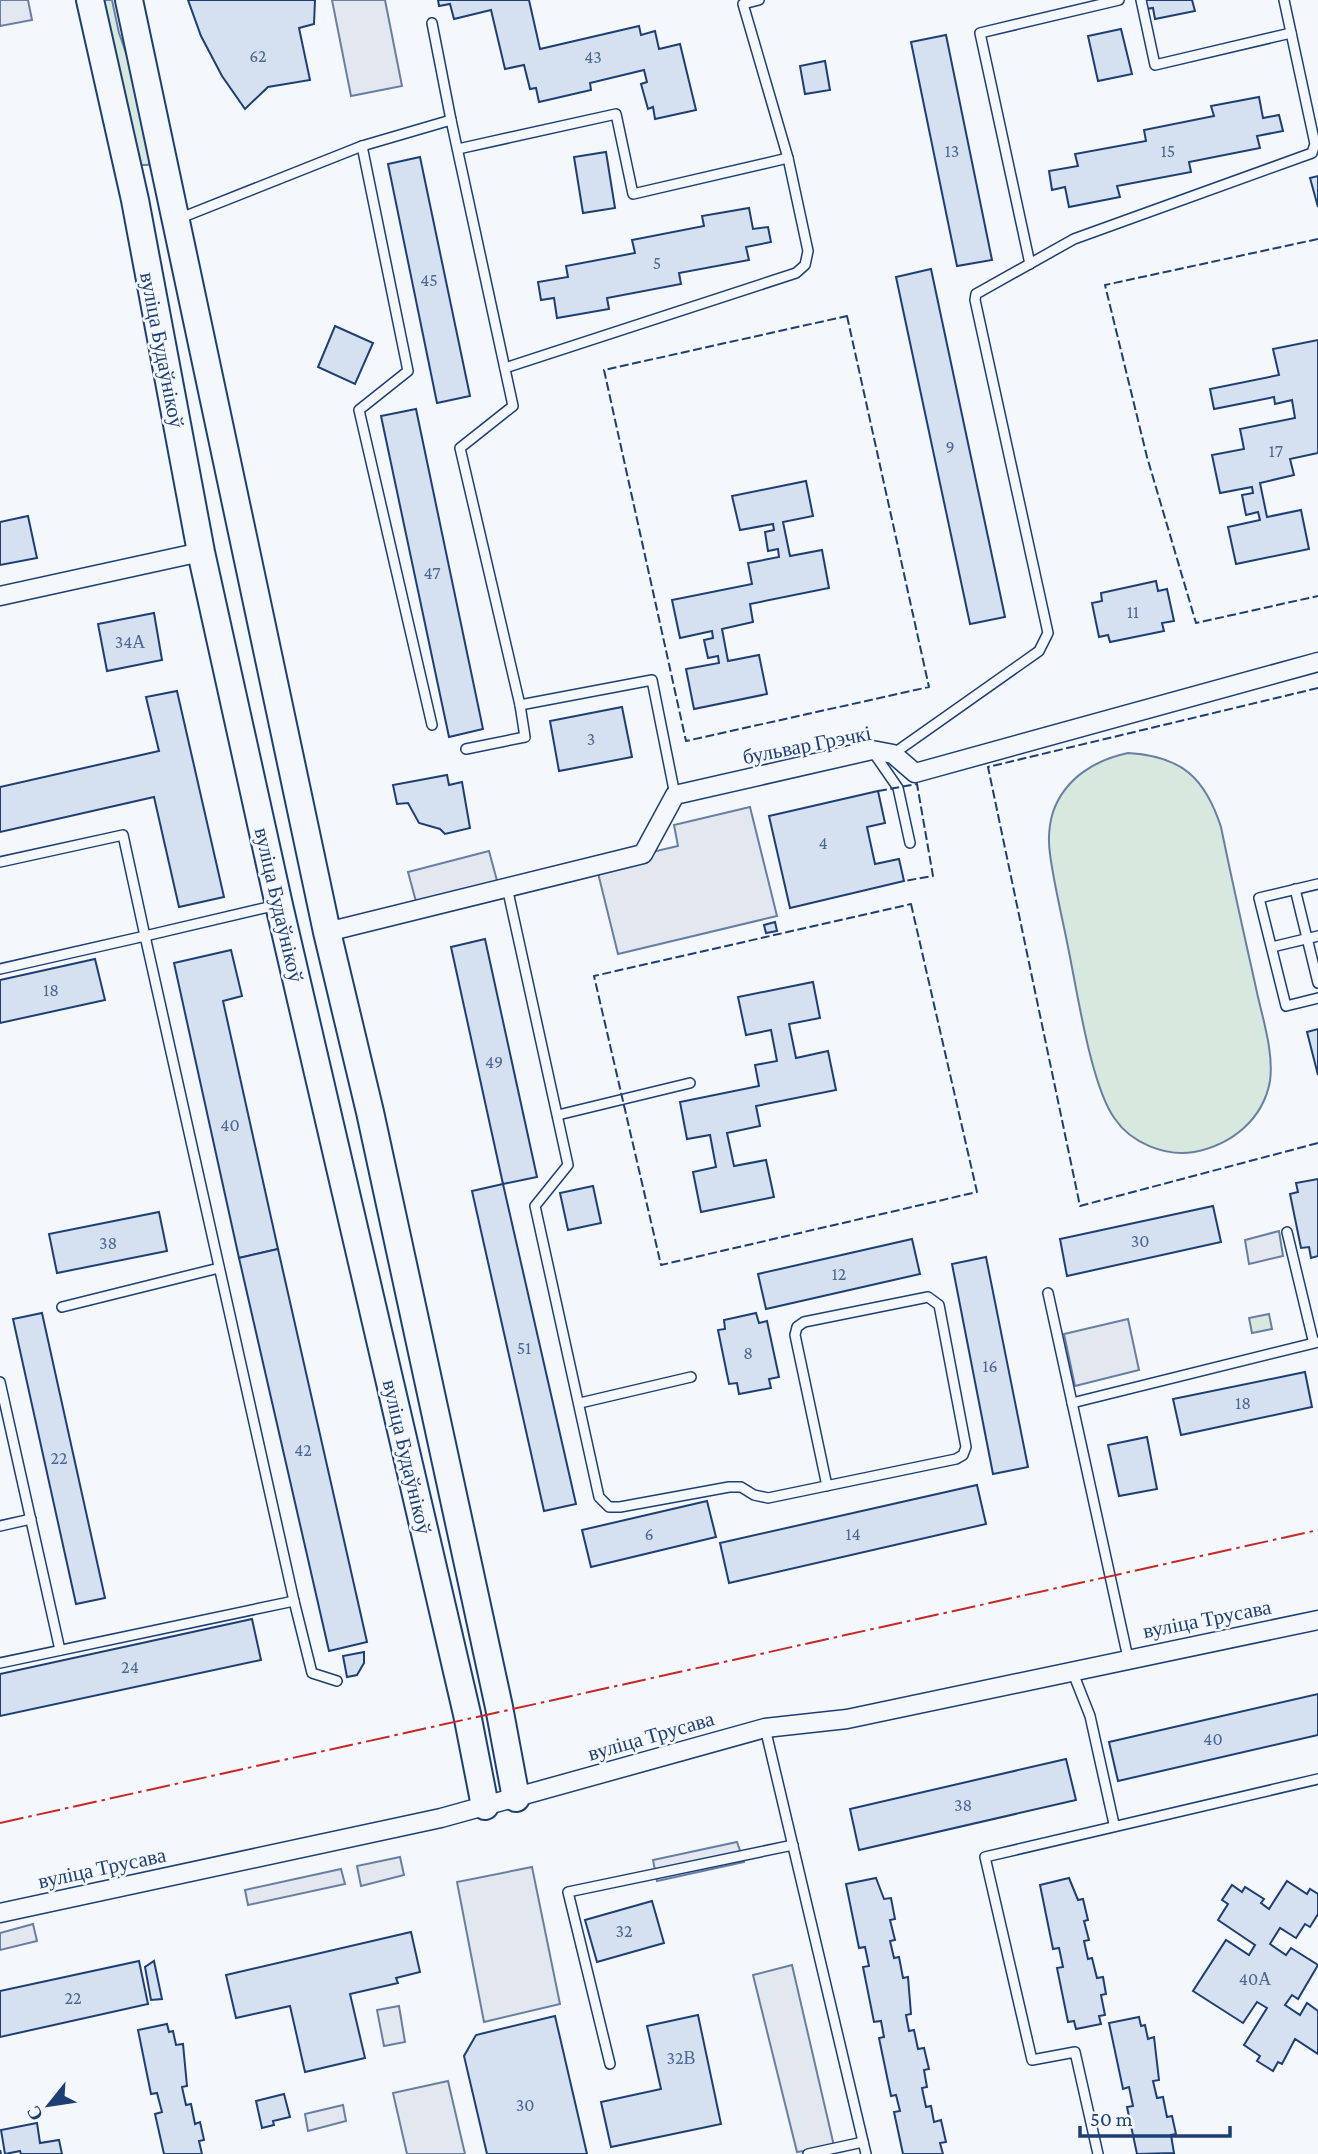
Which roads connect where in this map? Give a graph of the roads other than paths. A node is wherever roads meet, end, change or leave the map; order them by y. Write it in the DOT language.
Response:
graph roads {
  1 [pos="90,0"];
  2 [pos="129,0"];
  3 [pos="759,0"];
  4 [pos="1119,0"];
  5 [pos="1141,0"];
  6 [pos="1284,0"];
  7 [pos="738,2"];
  8 [pos="432,23"];
  9 [pos="1291,33"];
  10 [pos="452,120"];
  11 [pos="362,146"];
  12 [pos="458,149"];
  13 [pos="788,158"];
  14 [pos="174,221"];
  15 [pos="141,234"];
  16 [pos="1030,264"];
  17 [pos="505,368"];
  18 [pos="243,541"];
  19 [pos="201,552"];
  20 [pos="0,596"];
  21 [pos="1318,662"];
  22 [pos="520,705"];
  23 [pos="432,726"];
  24 [pos="466,749"];
  25 [pos="872,750"];
  26 [pos="893,754"];
  27 [pos="675,795"];
  28 [pos="910,843"];
  29 [pos="0,862"];
  30 [pos="1318,884"];
  31 [pos="507,887"];
  32 [pos="1295,889"];
  33 [pos="279,905"];
  34 [pos="327,932"];
  35 [pos="145,936"];
  36 [pos="1318,936"];
  37 [pos="1307,939"];
  38 [pos="1272,947"];
  39 [pos="0,969"];
  40 [pos="1318,983"];
  41 [pos="1318,999"];
  42 [pos="691,1083"];
  43 [pos="370,1112"];
  44 [pos="558,1115"];
  45 [pos="330,1121"];
  46 [pos="1287,1232"];
  47 [pos="219,1268"];
  48 [pos="1048,1293"];
  49 [pos="62,1307"];
  50 [pos="1316,1341"];
  51 [pos="691,1377"];
  52 [pos="0,1382"];
  53 [pos="580,1403"];
  54 [pos="1072,1403"];
  55 [pos="827,1486"];
  56 [pos="31,1519"];
  57 [pos="0,1526"];
  58 [pos="294,1601"];
  59 [pos="1318,1620"];
  60 [pos="60,1650"];
  61 [pos="1128,1658"];
  62 [pos="0,1662"];
  63 [pos="1073,1673"];
  64 [pos="337,1681"];
  65 [pos="765,1728"];
  66 [pos="1318,1779"];
  67 [pos="516,1798"];
  68 [pos="485,1806"];
  69 [pos="1114,1824"];
  70 [pos="793,1845"];
  71 [pos="0,1913"];
  72 [pos="610,2064"];
  73 [pos="863,2142"];
  74 [pos="808,2154"];
  75 [pos="866,2154"];
  76 [pos="1098,2154"];
  1 -- 15 [label="street, вуліца Будаўнікоў"];
  2 -- 14 [label="street, вуліца Будаўнікоў"];
  3 -- 7 [label="lane"];
  4 -- 16 [label="lane"];
  5 -- 9 [label="lane"];
  6 -- 9 [label="lane"];
  7 -- 13 [label="lane"];
  8 -- 10 [label="lane"];
  9 -- 16 [label="lane"];
  10 -- 11 [label="lane"];
  10 -- 12 [label="lane"];
  11 -- 14 [label="lane"];
  11 -- 23 [label="lane"];
  12 -- 13 [label="lane"];
  12 -- 17 [label="lane"];
  13 -- 17 [label="lane"];
  14 -- 15 [label="street"];
  14 -- 18 [label="street, вуліца Будаўнікоў"];
  15 -- 19 [label="street, вуліца Будаўнікоў"];
  16 -- 26 [label="lane"];
  17 -- 22 [label="lane"];
  18 -- 19 [label="street"];
  18 -- 34 [label="street, вуліца Будаўнікоў"];
  19 -- 20 [label="street"];
  19 -- 33 [label="street, вуліца Будаўнікоў"];
  21 -- 26 [label="street, бульвар Грэчкі"];
  22 -- 24 [label="lane"];
  22 -- 27 [label="lane"];
  25 -- 26 [label="street, бульвар Грэчкі"];
  25 -- 27 [label="street, бульвар Грэчкі"];
  25 -- 28 [label="lane"];
  27 -- 31 [label="street"];
  29 -- 35 [label="lane"];
  30 -- 32 [label="lane"];
  31 -- 34 [label="street"];
  31 -- 44 [label="lane"];
  32 -- 37 [label="lane"];
  32 -- 38 [label="lane"];
  33 -- 35 [label="lane"];
  33 -- 45 [label="street, вуліца Будаўнікоў"];
  34 -- 43 [label="street, вуліца Будаўнікоў"];
  35 -- 39 [label="lane"];
  35 -- 47 [label="lane"];
  36 -- 37 [label="lane"];
  37 -- 38 [label="lane"];
  37 -- 40 [label="lane"];
  38 -- 41 [label="lane"];
  42 -- 44 [label="lane"];
  43 -- 45 [label="street"];
  43 -- 67 [label="street, вуліца Будаўнікоў"];
  44 -- 53 [label="lane"];
  45 -- 68 [label="street, вуліца Будаўнікоў"];
  46 -- 50 [label="lane"];
  47 -- 49 [label="lane"];
  47 -- 58 [label="lane"];
  48 -- 54 [label="lane"];
  50 -- 54 [label="lane"];
  51 -- 53 [label="lane"];
  52 -- 56 [label="lane"];
  53 -- 55 [label="lane"];
  54 -- 61 [label="lane"];
  55 -- 55 [label="lane"];
  56 -- 57 [label="lane"];
  56 -- 60 [label="lane"];
  58 -- 60 [label="lane"];
  58 -- 64 [label="lane"];
  59 -- 61 [label="street, вуліца Трусава"];
  60 -- 62 [label="lane"];
  61 -- 63 [label="street, вуліца Трусава"];
  63 -- 65 [label="street, вуліца Трусава"];
  63 -- 69 [label="lane"];
  65 -- 67 [label="street, вуліца Трусава"];
  65 -- 70 [label="lane"];
  66 -- 69 [label="lane"];
  67 -- 68 [label="street, вуліца Трусава"];
  68 -- 71 [label="street, вуліца Трусава"];
  69 -- 76 [label="lane"];
  70 -- 72 [label="lane"];
  70 -- 73 [label="lane"];
  73 -- 74 [label="lane"];
  73 -- 75 [label="lane"];
}
